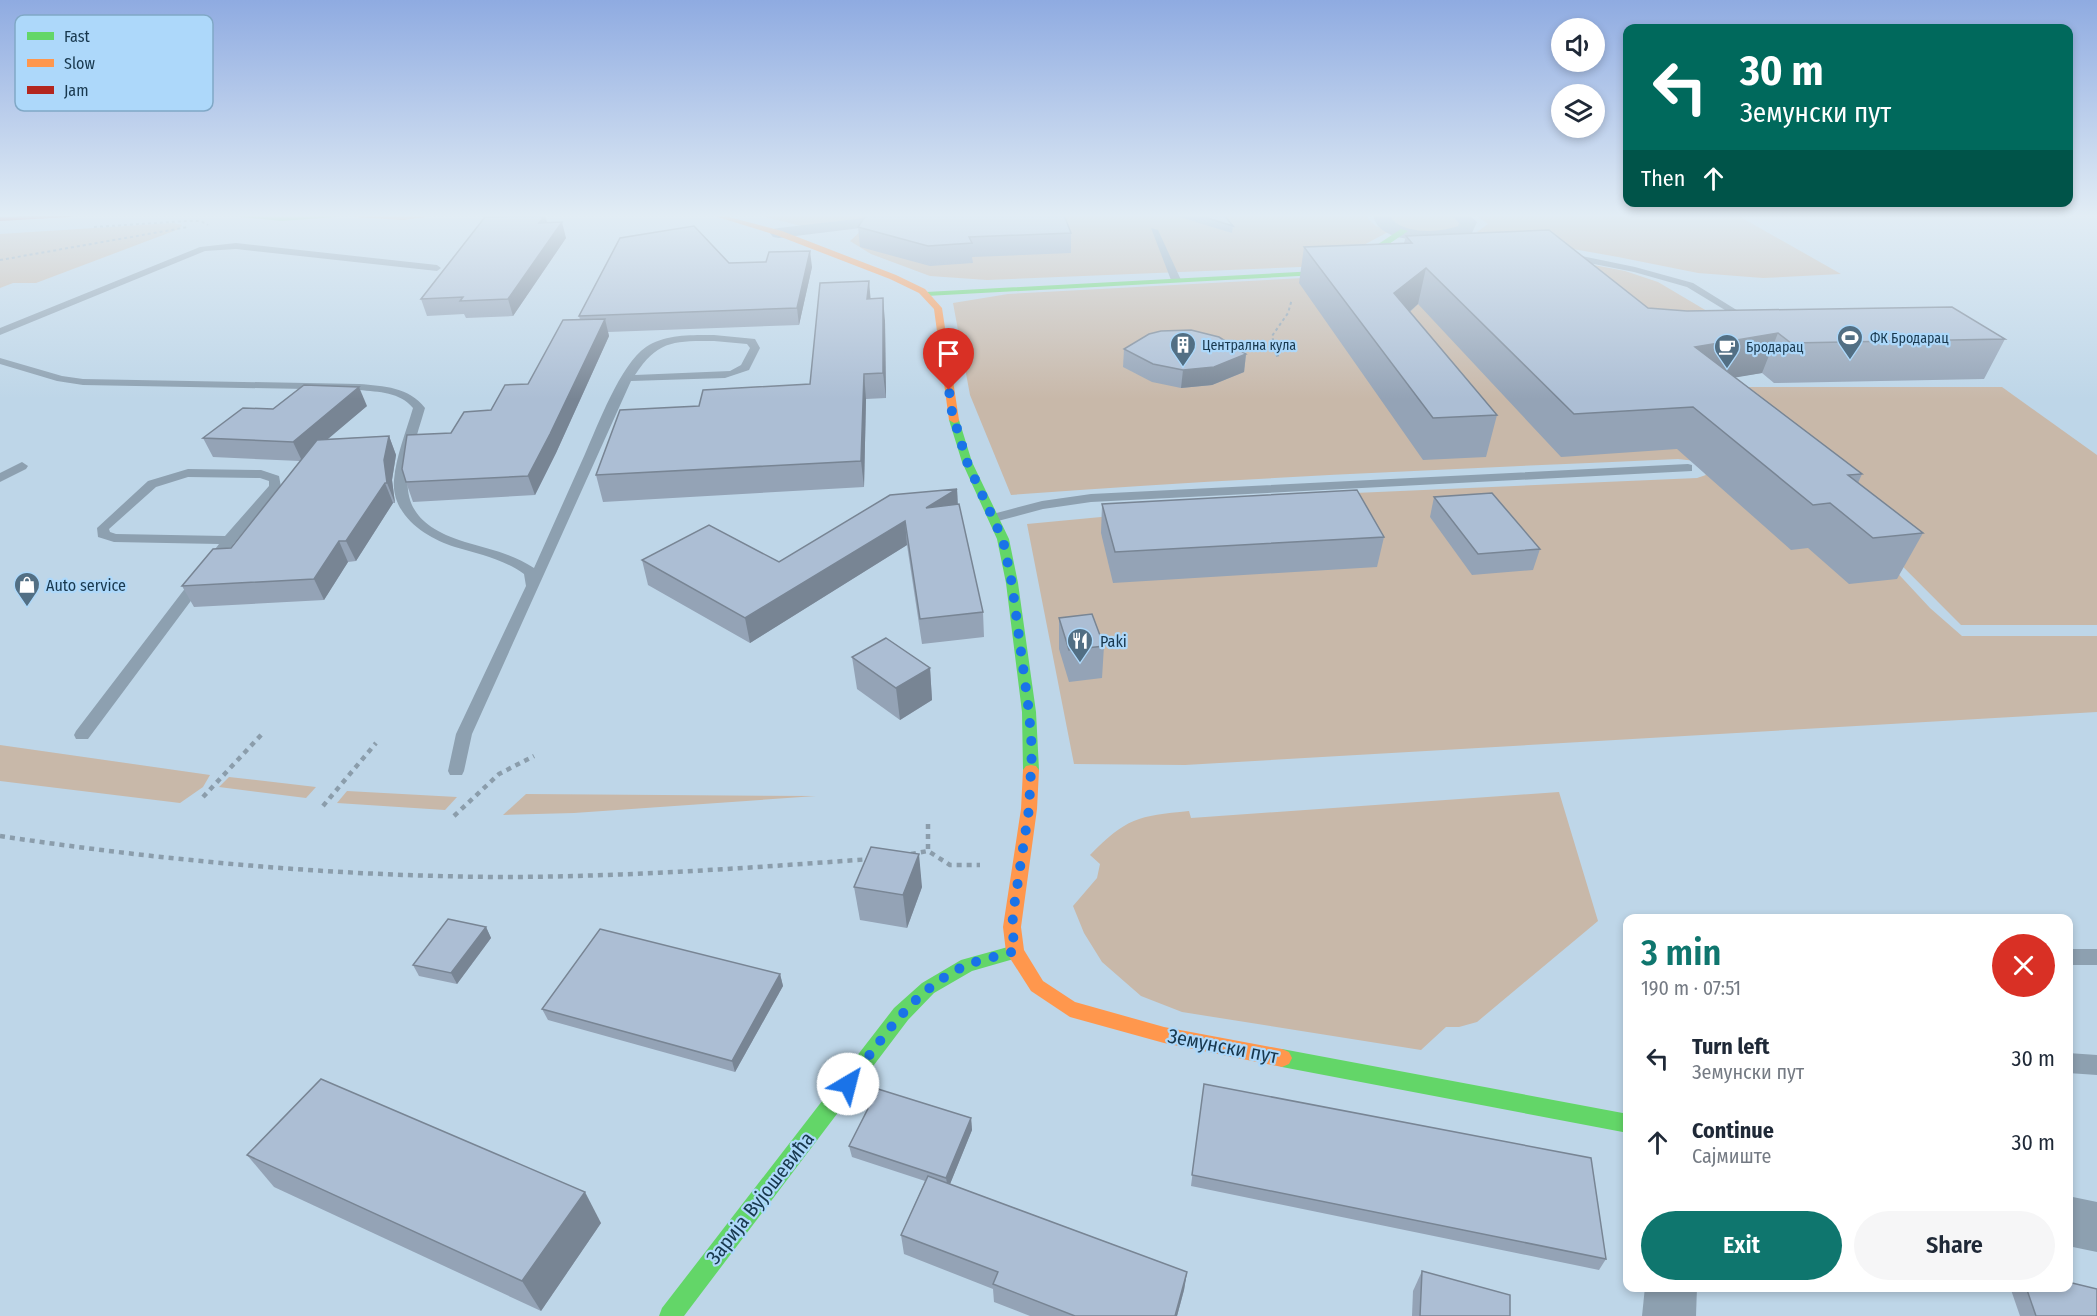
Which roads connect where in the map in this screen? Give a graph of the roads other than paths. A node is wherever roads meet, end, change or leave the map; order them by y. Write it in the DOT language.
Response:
graph roads {
  1 [pos="136,276"];
  2 [pos="891,276"];
  3 [pos="1174,276"];
  4 [pos="1254,276"];
  5 [pos="1659,276"];
  6 [pos="1176,280"];
  7 [pos="926,294"];
  8 [pos="1759,327"];
  9 [pos="0,332"];
  10 [pos="0,361"];
  11 [pos="627,378"];
  12 [pos="22,465"];
  13 [pos="1688,468"];
  14 [pos="0,478"];
  15 [pos="994,518"];
  16 [pos="229,540"];
  17 [pos="533,586"];
  18 [pos="82,735"];
  19 [pos="456,771"];
  20 [pos="1015,951"];
  21 [pos="2073,957"];
  22 [pos="2097,957"];
  23 [pos="2073,1063"];
  24 [pos="2097,1065"];
  25 [pos="1623,1123"];
  26 [pos="2073,1222"];
  27 [pos="2097,1227"];
  28 [pos="1671,1292"];
  29 [pos="670,1316"];
  30 [pos="1669,1316"];
  1 -- 9 [label="lane"];
  2 -- 7 [label="street"];
  3 -- 6 [label="lane"];
  4 -- 6 [label="street"];
  5 -- 8 [label="lane"];
  6 -- 7 [label="street"];
  7 -- 15 [label="street, Земунски пут"];
  10 -- 17 [label="lane"];
  11 -- 11 [label="lane"];
  11 -- 17 [label="lane"];
  12 -- 14 [label="lane"];
  13 -- 15 [label="lane"];
  15 -- 20 [label="street, Земунски пут"];
  16 -- 16 [label="lane"];
  16 -- 18 [label="lane"];
  17 -- 19 [label="lane"];
  20 -- 25 [label="street, Земунски пут"];
  20 -- 29 [label="street, Зарија Вујошевића"];
  21 -- 22 [label="lane"];
  23 -- 24 [label="lane"];
  26 -- 27 [label="street"];
  28 -- 30 [label="street"];
}
